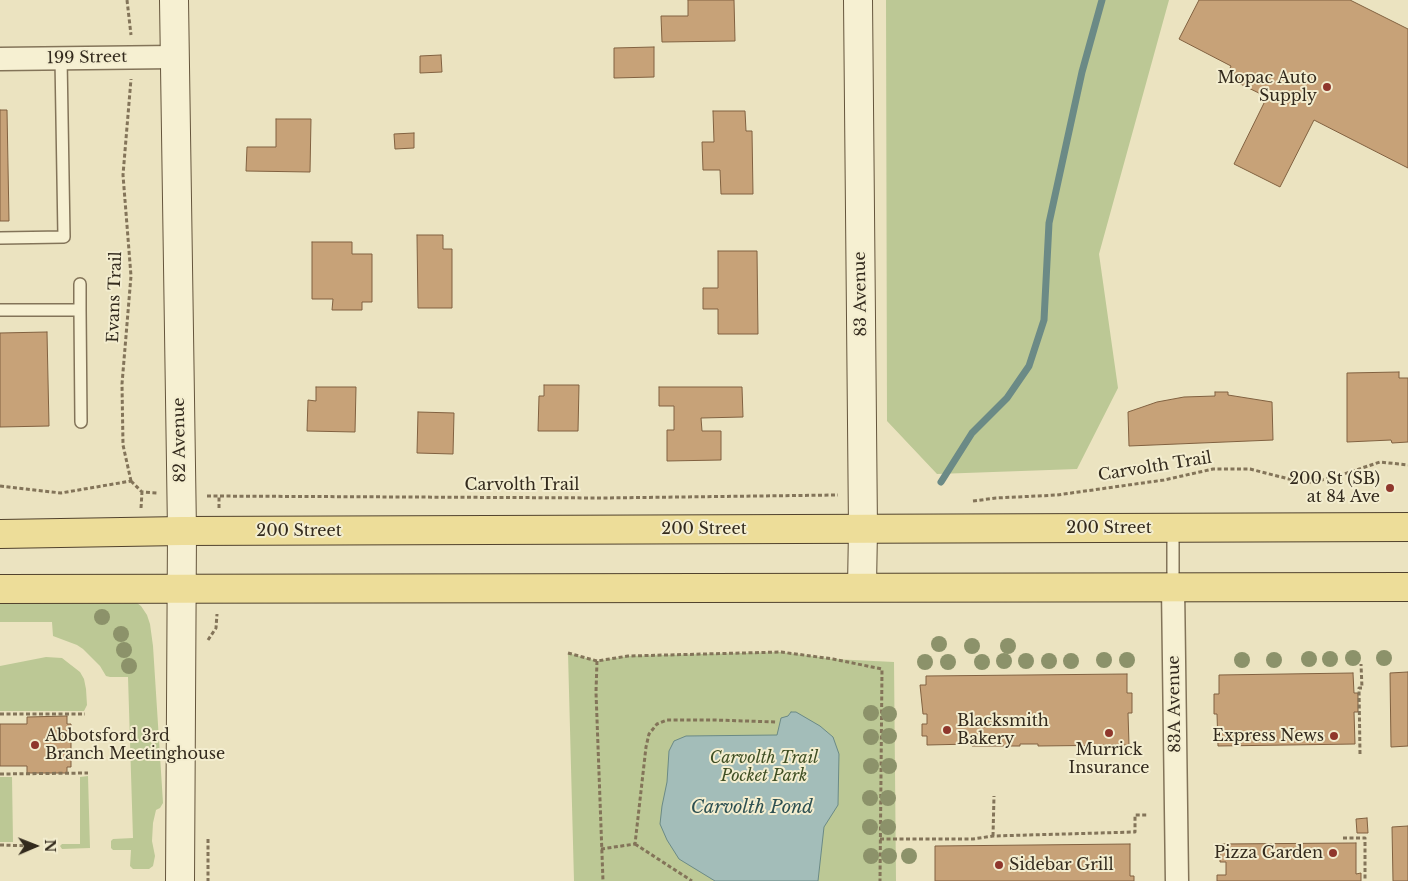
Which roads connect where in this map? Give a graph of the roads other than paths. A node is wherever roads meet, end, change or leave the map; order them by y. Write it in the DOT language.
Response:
graph roads {
  1 [pos="174,0"];
  2 [pos="858,0"];
  3 [pos="174,57"];
  4 [pos="61,58"];
  5 [pos="0,59"];
  6 [pos="0,238"];
  7 [pos="80,284"];
  8 [pos="0,310"];
  9 [pos="80,310"];
  10 [pos="81,422"];
  11 [pos="1408,527"];
  12 [pos="1173,528"];
  13 [pos="863,529"];
  14 [pos="182,531"];
  15 [pos="0,534"];
  16 [pos="1408,586"];
  17 [pos="862,587"];
  18 [pos="1173,587"];
  19 [pos="0,589"];
  20 [pos="181,589"];
  21 [pos="180,881"];
  22 [pos="1177,881"];
  1 -- 3 [label="street, 82 Avenue"];
  2 -- 13 [label="street, 83 Avenue"];
  3 -- 4 [label="street, 199 Street"];
  3 -- 14 [label="street, 82 Avenue"];
  4 -- 5 [label="street, 199 Street"];
  4 -- 6 [label="lane"];
  7 -- 9 [label="lane"];
  8 -- 9 [label="lane"];
  9 -- 10 [label="lane"];
  11 -- 12 [label="main road, 200 Street"];
  12 -- 13 [label="main road, 200 Street"];
  12 -- 18 [label="lane, 83A Avenue"];
  13 -- 14 [label="main road, 200 Street"];
  13 -- 17 [label="street, 83 Avenue"];
  14 -- 15 [label="main road, 200 Street"];
  14 -- 20 [label="street, 82 Avenue"];
  16 -- 18 [label="main road"];
  17 -- 18 [label="main road"];
  17 -- 20 [label="main road"];
  18 -- 22 [label="street, 83A Avenue"];
  19 -- 20 [label="main road"];
  20 -- 21 [label="street, 82 Avenue"];
}
